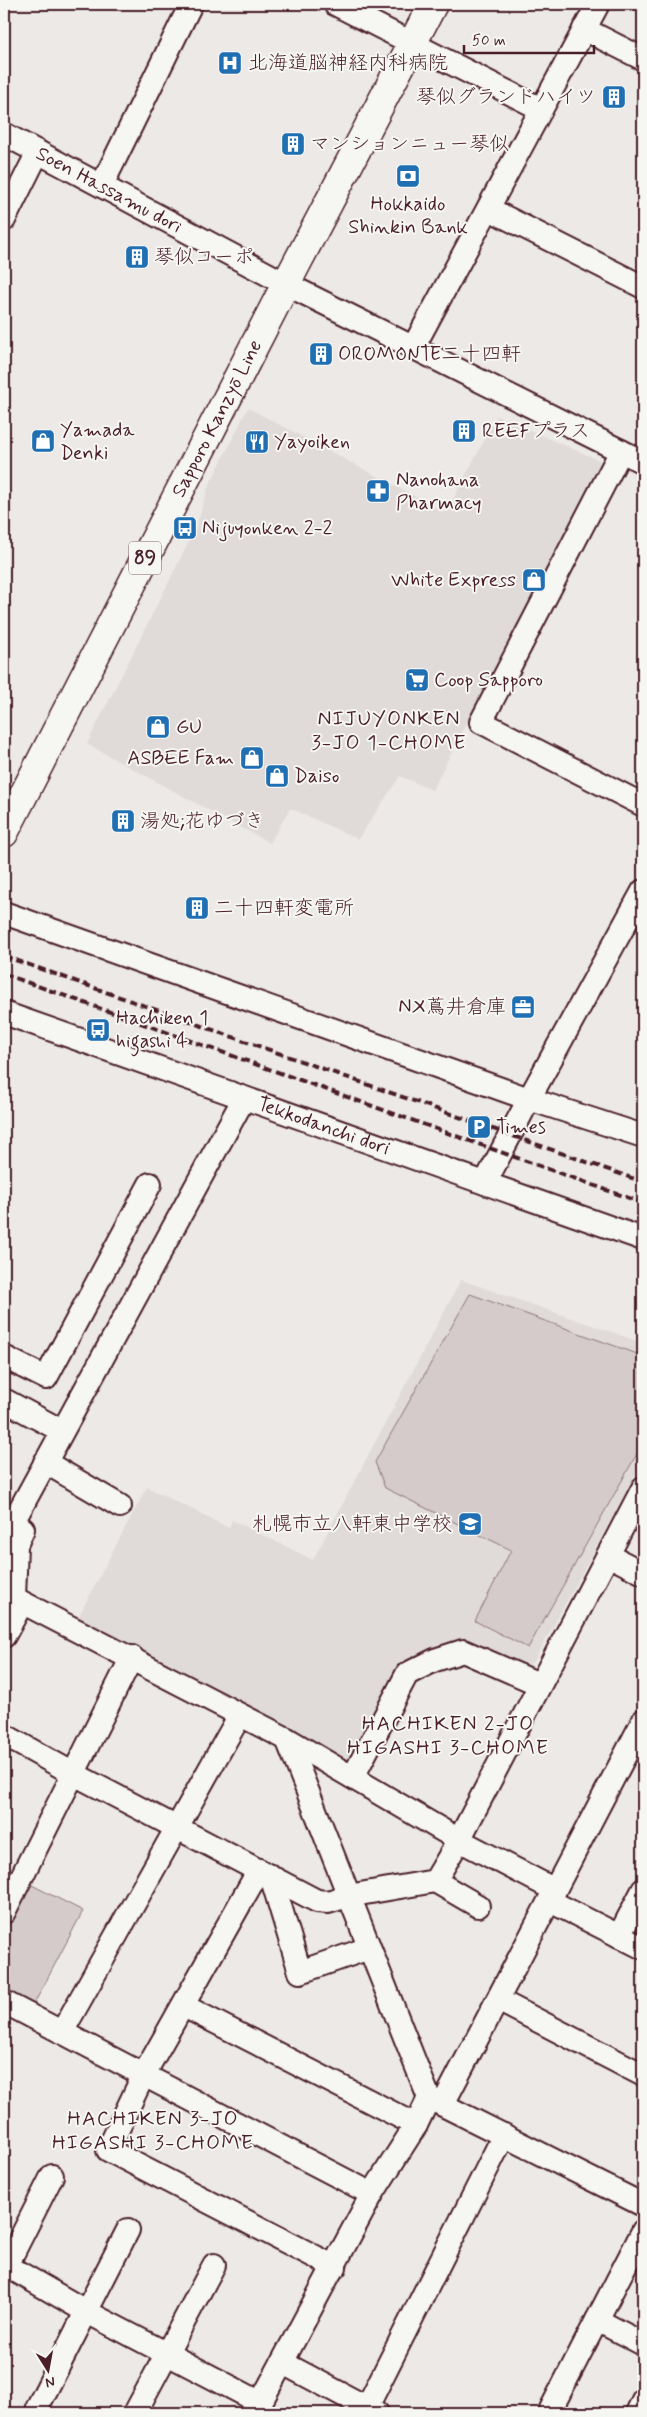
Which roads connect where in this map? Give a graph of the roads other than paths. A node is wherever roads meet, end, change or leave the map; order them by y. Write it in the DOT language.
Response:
graph roads {
  1 [pos="191,4"];
  2 [pos="335,4"];
  3 [pos="433,4"];
  4 [pos="598,4"];
  5 [pos="584,29"];
  6 [pos="412,44"];
  7 [pos="643,59"];
  8 [pos="541,109"];
  9 [pos="4,134"];
  10 [pos="38,152"];
  11 [pos="102,185"];
  12 [pos="489,209"];
  13 [pos="4,220"];
  14 [pos="286,284"];
  15 [pos="643,287"];
  16 [pos="414,346"];
  17 [pos="621,451"];
  18 [pos="643,462"];
  19 [pos="643,805"];
  20 [pos="4,833"];
  21 [pos="643,891"];
  22 [pos="4,913"];
  23 [pos="4,1013"];
  24 [pos="244,1098"];
  25 [pos="528,1099"];
  26 [pos="643,1136"];
  27 [pos="485,1183"];
  28 [pos="150,1184"];
  29 [pos="643,1239"];
  30 [pos="4,1357"];
  31 [pos="4,1400"];
  32 [pos="62,1431"];
  33 [pos="45,1462"];
  34 [pos="643,1488"];
  35 [pos="120,1506"];
  36 [pos="8,1522"];
  37 [pos="608,1555"];
  38 [pos="643,1573"];
  39 [pos="13,1598"];
  40 [pos="4,1636"];
  41 [pos="132,1657"];
  42 [pos="539,1684"];
  43 [pos="240,1715"];
  44 [pos="643,1721"];
  45 [pos="4,1735"];
  46 [pos="287,1739"];
  47 [pos="74,1774"];
  48 [pos="353,1777"];
  49 [pos="178,1827"];
  50 [pos="459,1840"];
  51 [pos="265,1873"];
  52 [pos="435,1881"];
  53 [pos="643,1890"];
  54 [pos="552,1895"];
  55 [pos="348,1896"];
  56 [pos="478,1906"];
  57 [pos="4,1912"];
  58 [pos="619,1936"];
  59 [pos="369,1948"];
  60 [pos="643,1948"];
  61 [pos="498,2000"];
  62 [pos="4,2002"];
  63 [pos="184,2006"];
  64 [pos="62,2032"];
  65 [pos="643,2075"];
  66 [pos="143,2076"];
  67 [pos="436,2101"];
  68 [pos="416,2125"];
  69 [pos="504,2135"];
  70 [pos="52,2176"];
  71 [pos="372,2194"];
  72 [pos="643,2205"];
  73 [pos="128,2230"];
  74 [pos="643,2231"];
  75 [pos="214,2265"];
  76 [pos="5,2267"];
  77 [pos="335,2267"];
  78 [pos="87,2312"];
  79 [pos="597,2320"];
  80 [pos="643,2344"];
  81 [pos="167,2352"];
  82 [pos="283,2363"];
  83 [pos="643,2400"];
  84 [pos="38,2406"];
  85 [pos="258,2408"];
  86 [pos="551,2409"];
  87 [pos="369,2411"];
  88 [pos="135,2413"];
  89 [pos="636,2413"];
  1 -- 11 [label="street"];
  2 -- 6 [label="street"];
  3 -- 6 [label="main road, Sapporo Kanzyō Line / 89"];
  4 -- 5 [label="street"];
  5 -- 7 [label="street"];
  5 -- 8 [label="street"];
  6 -- 8 [label="street"];
  6 -- 14 [label="main road, Sapporo Kanzyō Line / 89"];
  8 -- 12 [label="street"];
  9 -- 10 [label="street, Soen Hassamu dori"];
  10 -- 11 [label="street, Soen Hassamu dori"];
  10 -- 13 [label="street"];
  11 -- 14 [label="street, Soen Hassamu dori"];
  12 -- 15 [label="street"];
  12 -- 16 [label="street"];
  14 -- 16 [label="street, Soen Hassamu dori"];
  14 -- 20 [label="main road, Sapporo Kanzyō Line / 89"];
  16 -- 17 [label="street, Soen Hassamu dori"];
  17 -- 18 [label="street, Soen Hassamu dori"];
  17 -- 19 [label="street"];
  21 -- 25 [label="street"];
  22 -- 25 [label="street"];
  23 -- 24 [label="street, Tekkodanchi dori"];
  24 -- 27 [label="street, Tekkodanchi dori"];
  24 -- 32 [label="street"];
  25 -- 26 [label="street"];
  25 -- 27 [label="street"];
  27 -- 29 [label="street, Tekkodanchi dori"];
  28 -- 30 [label="street"];
  31 -- 32 [label="street"];
  32 -- 33 [label="street"];
  33 -- 35 [label="street"];
  33 -- 36 [label="street"];
  34 -- 37 [label="street"];
  36 -- 39 [label="street"];
  37 -- 38 [label="street"];
  37 -- 42 [label="street"];
  39 -- 40 [label="street"];
  39 -- 41 [label="street"];
  41 -- 43 [label="street"];
  41 -- 47 [label="street"];
  42 -- 48 [label="street"];
  42 -- 50 [label="street"];
  43 -- 46 [label="street"];
  43 -- 49 [label="street"];
  44 -- 54 [label="street"];
  45 -- 47 [label="street"];
  46 -- 48 [label="street"];
  46 -- 55 [label="street"];
  47 -- 49 [label="street"];
  47 -- 57 [label="street"];
  48 -- 50 [label="street"];
  49 -- 51 [label="street"];
  49 -- 64 [label="street"];
  50 -- 52 [label="street"];
  50 -- 54 [label="street"];
  51 -- 55 [label="street"];
  51 -- 59 [label="street"];
  51 -- 63 [label="street"];
  52 -- 55 [label="street"];
  52 -- 56 [label="street"];
  53 -- 58 [label="street"];
  54 -- 58 [label="street"];
  54 -- 61 [label="street"];
  55 -- 59 [label="street"];
  58 -- 60 [label="street"];
  59 -- 67 [label="street"];
  61 -- 65 [label="street"];
  61 -- 67 [label="street"];
  62 -- 64 [label="street"];
  63 -- 66 [label="street"];
  63 -- 68 [label="street"];
  64 -- 66 [label="street"];
  66 -- 71 [label="street"];
  66 -- 77 [label="street"];
  67 -- 68 [label="street"];
  67 -- 69 [label="street"];
  68 -- 71 [label="street"];
  69 -- 72 [label="street"];
  69 -- 87 [label="street"];
  70 -- 76 [label="street"];
  71 -- 77 [label="street"];
  73 -- 78 [label="street"];
  74 -- 79 [label="street"];
  75 -- 81 [label="street"];
  76 -- 78 [label="street"];
  77 -- 82 [label="street"];
  78 -- 81 [label="street"];
  78 -- 84 [label="street"];
  79 -- 80 [label="street"];
  79 -- 86 [label="street"];
  81 -- 85 [label="street"];
  81 -- 88 [label="street"];
  82 -- 85 [label="street"];
  82 -- 87 [label="street"];
  83 -- 89 [label="street"];
}
